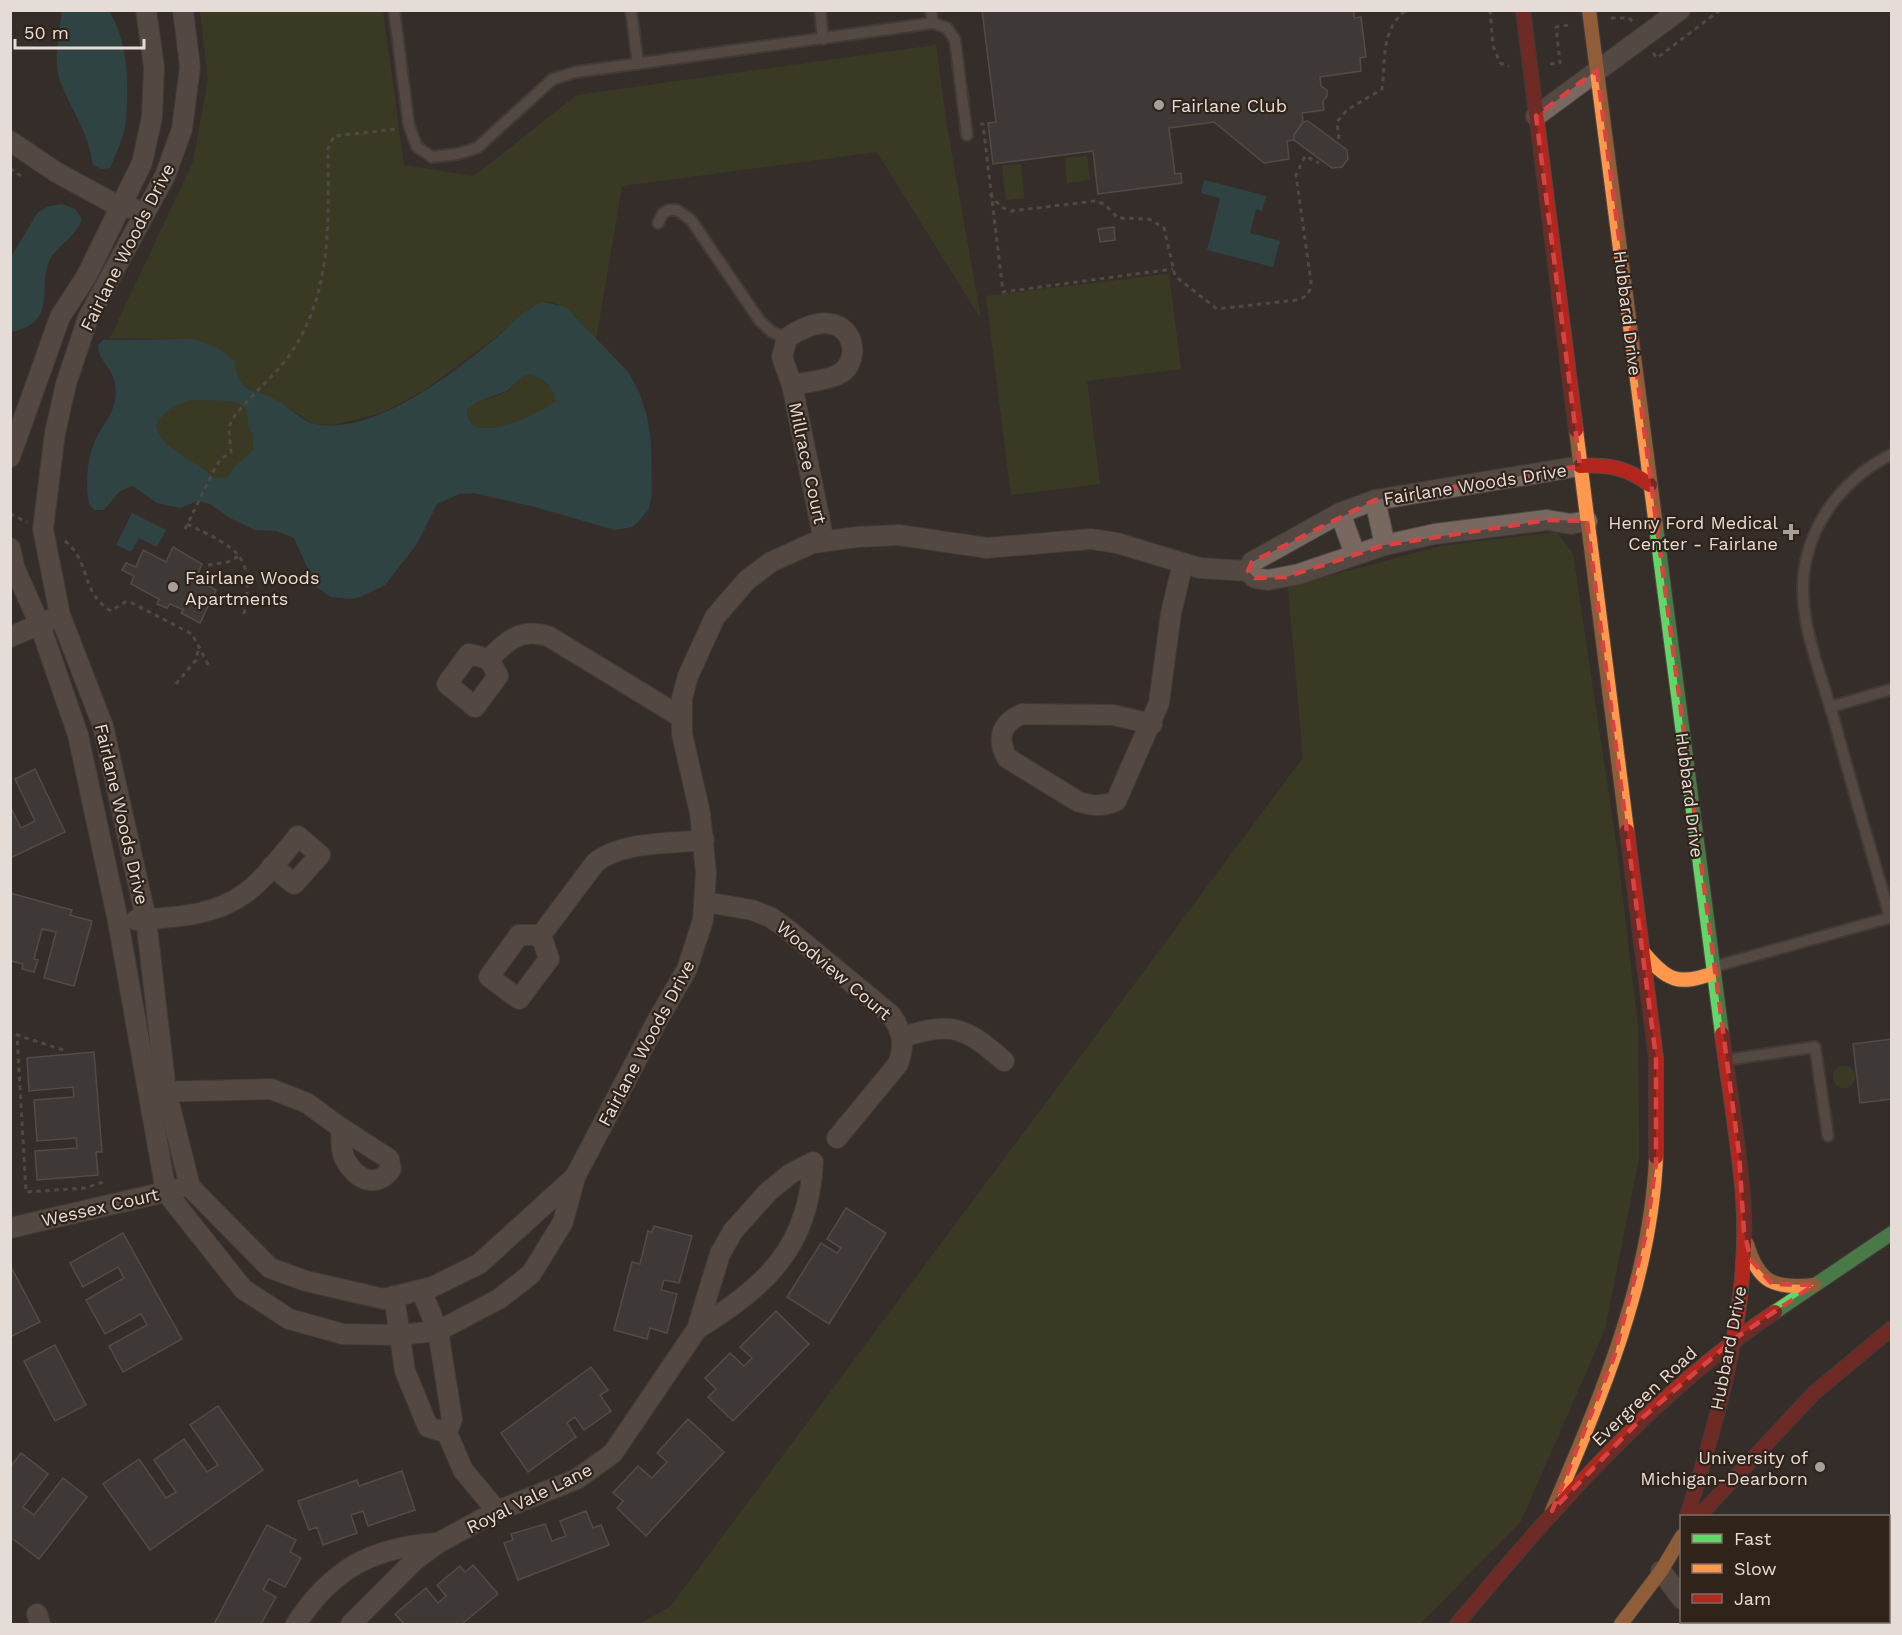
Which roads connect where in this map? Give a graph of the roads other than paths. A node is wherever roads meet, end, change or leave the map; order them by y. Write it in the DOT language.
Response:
graph roads {
  1 [pos="146,10"];
  2 [pos="183,10"];
  3 [pos="394,10"];
  4 [pos="631,10"];
  5 [pos="820,10"];
  6 [pos="932,10"];
  7 [pos="1523,10"];
  8 [pos="1589,10"];
  9 [pos="1680,10"];
  10 [pos="933,23"];
  11 [pos="824,39"];
  12 [pos="638,64"];
  13 [pos="1597,70"];
  14 [pos="1536,116"];
  15 [pos="967,135"];
  16 [pos="10,141"];
  17 [pos="120,207"];
  18 [pos="147,210"];
  19 [pos="658,223"];
  20 [pos="787,338"];
  21 [pos="792,385"];
  22 [pos="1892,454"];
  23 [pos="10,457"];
  24 [pos="1580,466"];
  25 [pos="1650,485"];
  26 [pos="1375,500"];
  27 [pos="1340,513"];
  28 [pos="1587,521"];
  29 [pos="824,541"];
  30 [pos="1385,545"];
  31 [pos="10,548"];
  32 [pos="1355,554"];
  33 [pos="1183,563"];
  34 [pos="1248,571"];
  35 [pos="60,615"];
  36 [pos="40,625"];
  37 [pos="10,637"];
  38 [pos="489,659"];
  39 [pos="1892,689"];
  40 [pos="1830,707"];
  41 [pos="681,717"];
  42 [pos="1152,724"];
  43 [pos="704,840"];
  44 [pos="272,866"];
  45 [pos="706,902"];
  46 [pos="1891,917"];
  47 [pos="146,919"];
  48 [pos="118,921"];
  49 [pos="541,935"];
  50 [pos="1643,952"];
  51 [pos="1714,970"];
  52 [pos="903,1037"];
  53 [pos="1726,1060"];
  54 [pos="1004,1061"];
  55 [pos="157,1092"];
  56 [pos="341,1128"];
  57 [pos="1828,1136"];
  58 [pos="837,1138"];
  59 [pos="575,1177"];
  60 [pos="190,1186"];
  61 [pos="166,1192"];
  62 [pos="10,1228"];
  63 [pos="1744,1232"];
  64 [pos="1892,1233"];
  65 [pos="1814,1286"];
  66 [pos="421,1290"];
  67 [pos="394,1296"];
  68 [pos="1892,1328"];
  69 [pos="697,1329"];
  70 [pos="438,1331"];
  71 [pos="399,1335"];
  72 [pos="1733,1340"];
  73 [pos="447,1433"];
  74 [pos="497,1511"];
  75 [pos="1552,1511"];
  76 [pos="1687,1515"];
  77 [pos="1700,1515"];
  78 [pos="1680,1537"];
  79 [pos="438,1543"];
  80 [pos="1661,1571"];
  81 [pos="1680,1596"];
  82 [pos="296,1624"];
  83 [pos="351,1624"];
  84 [pos="1457,1624"];
  85 [pos="1621,1624"];
  1 -- 17 [label="street, Fairlane Woods Drive"];
  2 -- 18 [label="street, Fairlane Woods Drive"];
  3 -- 12 [label="lane"];
  4 -- 12 [label="lane"];
  5 -- 11 [label="lane"];
  6 -- 10 [label="lane"];
  7 -- 14 [label="street"];
  8 -- 13 [label="street, Hubbard Drive"];
  9 -- 13 [label="street"];
  10 -- 11 [label="lane"];
  10 -- 15 [label="lane"];
  11 -- 12 [label="lane"];
  13 -- 14 [label="street"];
  13 -- 25 [label="street, Hubbard Drive"];
  14 -- 24 [label="street"];
  16 -- 17 [label="street"];
  17 -- 18 [label="street"];
  17 -- 23 [label="street, Fairlane Woods Drive"];
  18 -- 35 [label="street, Fairlane Woods Drive"];
  19 -- 20 [label="lane"];
  20 -- 21 [label="street, Millrace Court"];
  20 -- 21 [label="street, Millrace Court"];
  21 -- 29 [label="street, Millrace Court"];
  22 -- 40 [label="lane"];
  24 -- 25 [label="street"];
  24 -- 26 [label="street, Fairlane Woods Drive"];
  24 -- 28 [label="street"];
  25 -- 51 [label="street, Hubbard Drive"];
  26 -- 27 [label="street, Fairlane Woods Drive"];
  26 -- 30 [label="street"];
  27 -- 32 [label="street"];
  27 -- 34 [label="street, Fairlane Woods Drive"];
  28 -- 30 [label="street, Fairlane Woods Drive"];
  28 -- 50 [label="street"];
  29 -- 33 [label="street, Fairlane Woods Drive"];
  29 -- 41 [label="street, Fairlane Woods Drive"];
  30 -- 32 [label="street, Fairlane Woods Drive"];
  31 -- 36 [label="street, Fairlane Woods Drive"];
  32 -- 34 [label="street, Fairlane Woods Drive"];
  33 -- 34 [label="street, Fairlane Woods Drive"];
  33 -- 42 [label="street"];
  35 -- 36 [label="street"];
  35 -- 47 [label="street, Fairlane Woods Drive"];
  36 -- 37 [label="street"];
  36 -- 48 [label="street, Fairlane Woods Drive"];
  38 -- 41 [label="street"];
  39 -- 40 [label="lane"];
  40 -- 46 [label="lane"];
  41 -- 43 [label="street, Fairlane Woods Drive"];
  42 -- 42 [label="street"];
  43 -- 45 [label="street, Fairlane Woods Drive"];
  43 -- 49 [label="street"];
  44 -- 47 [label="street"];
  45 -- 52 [label="street, Woodview Court"];
  45 -- 59 [label="street, Fairlane Woods Drive"];
  46 -- 51 [label="lane"];
  47 -- 48 [label="street"];
  47 -- 55 [label="street, Fairlane Woods Drive"];
  48 -- 55 [label="street, Fairlane Woods Drive"];
  50 -- 51 [label="street"];
  50 -- 75 [label="street"];
  51 -- 53 [label="street, Hubbard Drive"];
  52 -- 54 [label="street"];
  52 -- 58 [label="street, Woodview Court"];
  53 -- 57 [label="lane"];
  53 -- 63 [label="street, Hubbard Drive"];
  55 -- 56 [label="street"];
  55 -- 60 [label="street, Fairlane Woods Drive"];
  55 -- 61 [label="street, Fairlane Woods Drive"];
  59 -- 66 [label="street, Fairlane Woods Drive"];
  59 -- 70 [label="street, Fairlane Woods Drive"];
  60 -- 61 [label="street, Wessex Court"];
  60 -- 67 [label="street, Fairlane Woods Drive"];
  61 -- 62 [label="street, Wessex Court"];
  61 -- 71 [label="street, Fairlane Woods Drive"];
  63 -- 65 [label="street"];
  63 -- 72 [label="street, Hubbard Drive"];
  64 -- 65 [label="street, Evergreen Road"];
  65 -- 72 [label="street, Evergreen Road"];
  66 -- 67 [label="street, Fairlane Woods Drive"];
  66 -- 70 [label="street"];
  67 -- 71 [label="street"];
  68 -- 77 [label="street"];
  69 -- 69 [label="street, Royal Vale Lane"];
  69 -- 74 [label="street, Royal Vale Lane"];
  70 -- 71 [label="street, Fairlane Woods Drive"];
  70 -- 73 [label="street"];
  71 -- 73 [label="street"];
  72 -- 75 [label="street, Evergreen Road"];
  72 -- 76 [label="street, Hubbard Drive"];
  73 -- 74 [label="street"];
  74 -- 79 [label="street, Royal Vale Lane"];
  75 -- 84 [label="street, Evergreen Road"];
  78 -- 80 [label="street"];
  79 -- 82 [label="street, Royal Vale Lane"];
  79 -- 83 [label="street, Royal Vale Lane"];
  80 -- 81 [label="street"];
  80 -- 85 [label="street"];
}
